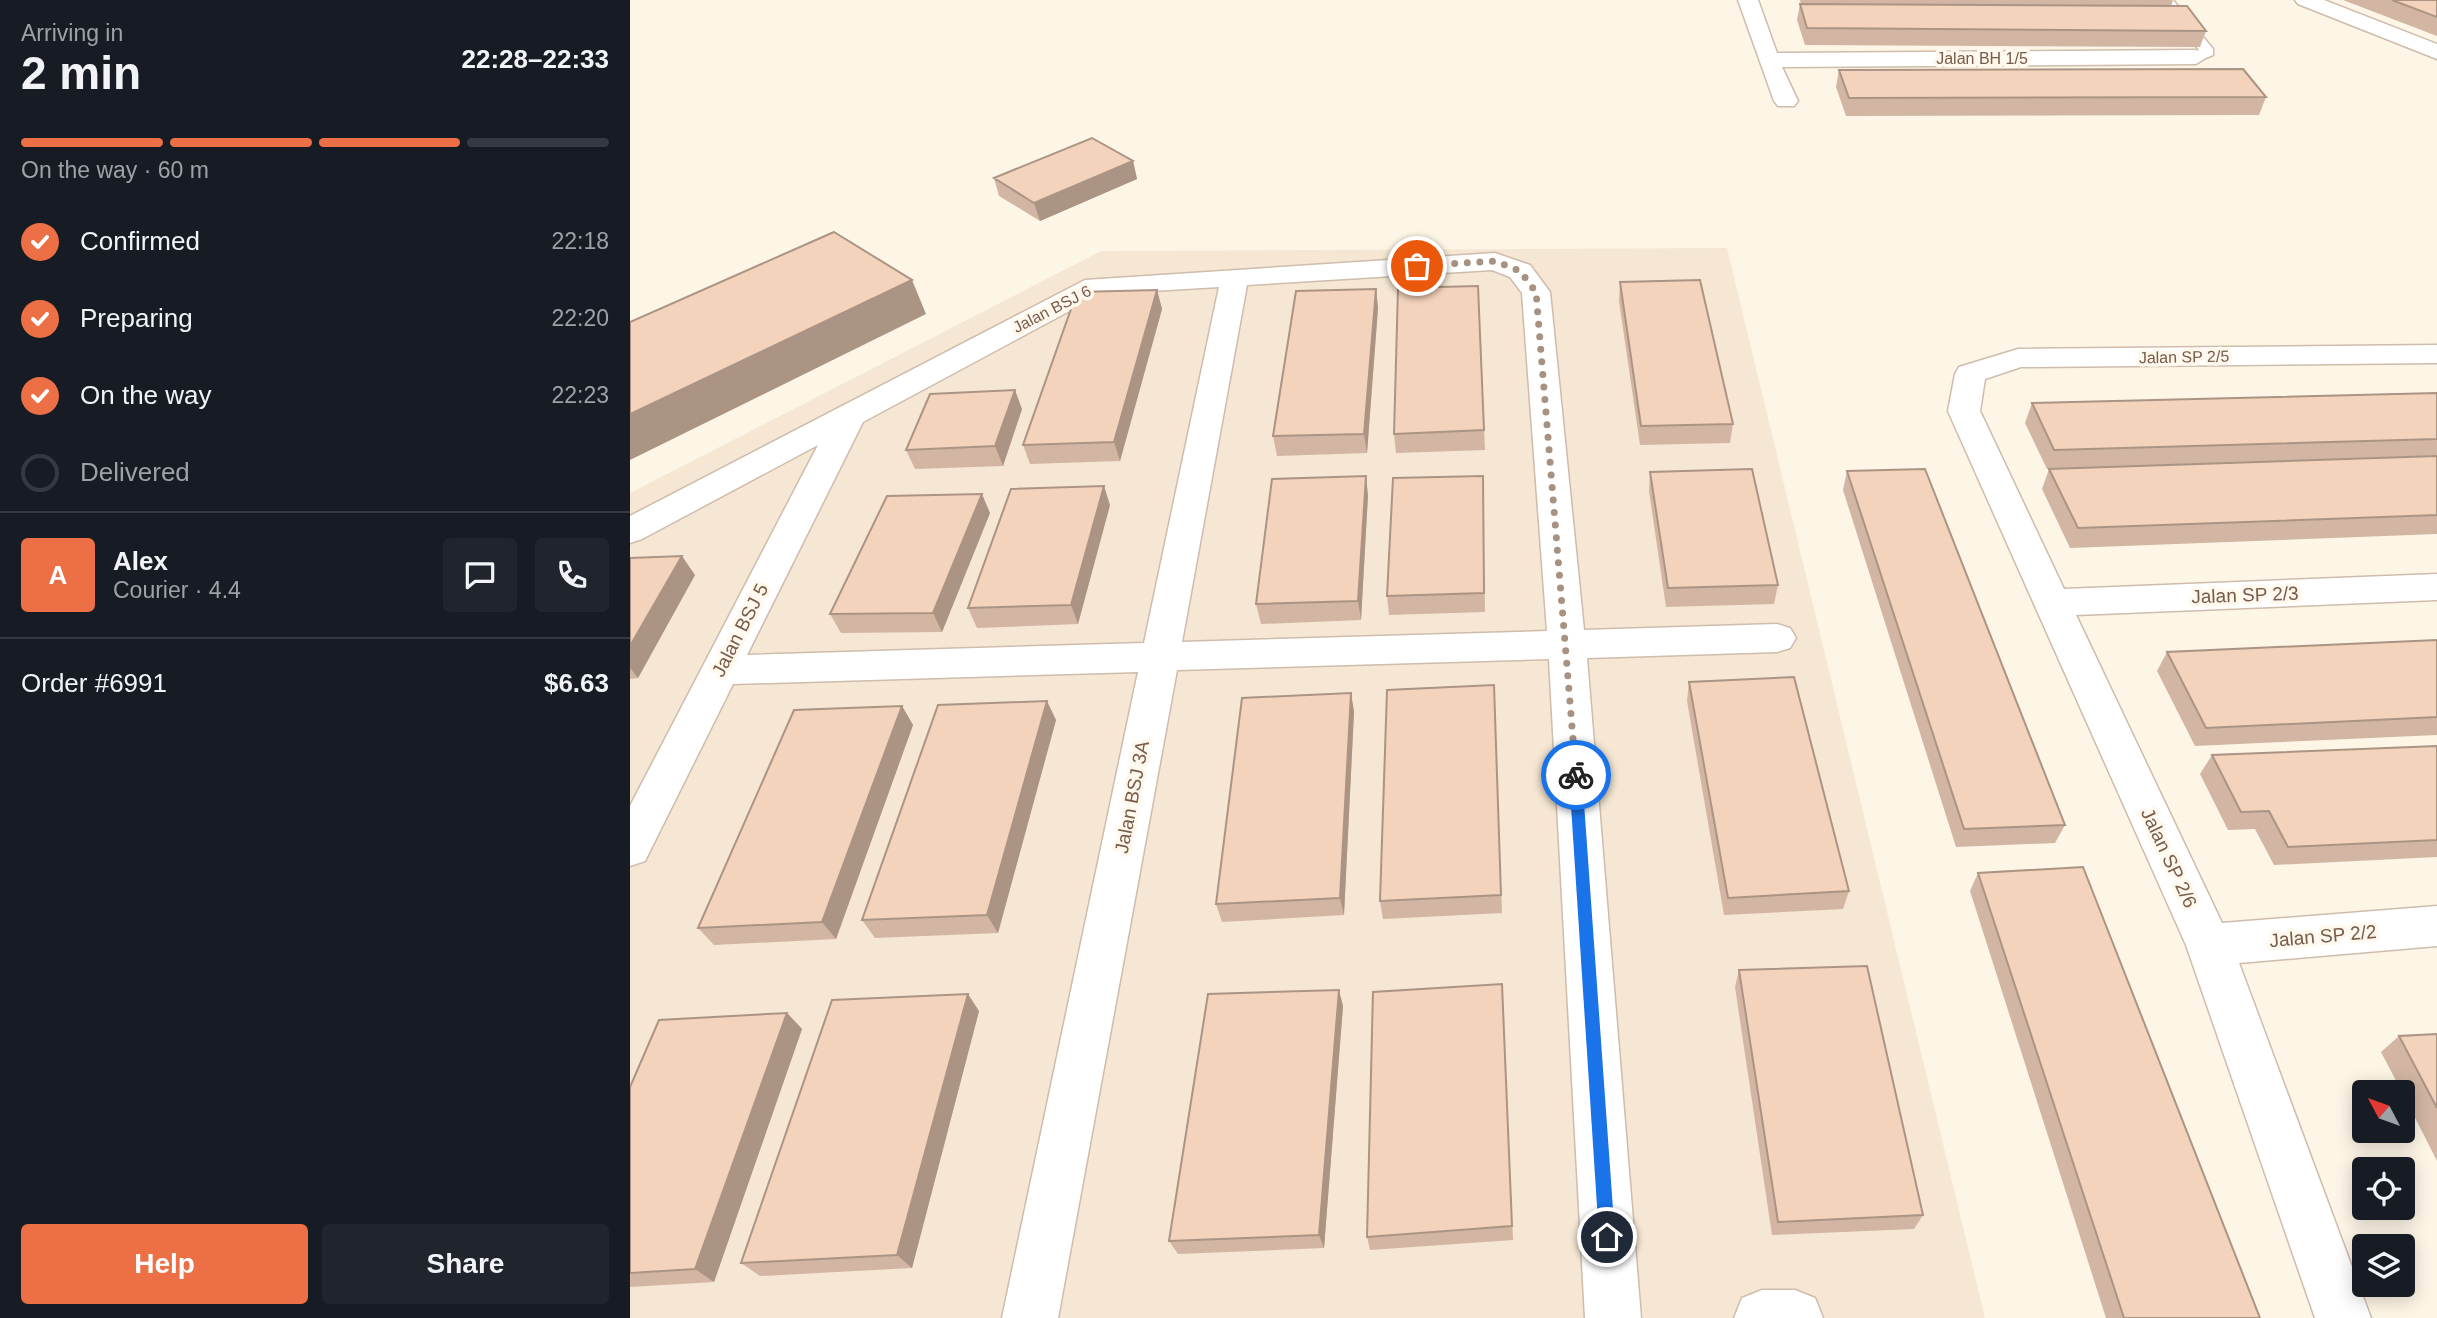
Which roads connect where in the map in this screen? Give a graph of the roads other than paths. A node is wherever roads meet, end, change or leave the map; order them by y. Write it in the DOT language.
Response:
graph roads {
  1 [pos="1748,0"];
  2 [pos="2166,0"];
  3 [pos="2305,0"];
  4 [pos="2437,51"];
  5 [pos="2196,57"];
  6 [pos="1768,60"];
  7 [pos="1786,101"];
  8 [pos="1235,276"];
  9 [pos="2437,354"];
  10 [pos="1964,411"];
  11 [pos="851,413"];
  12 [pos="630,531"];
  13 [pos="2437,587"];
  14 [pos="2052,603"];
  15 [pos="1777,638"];
  16 [pos="1567,646"];
  17 [pos="1160,658"];
  18 [pos="720,670"];
  19 [pos="630,848"];
  20 [pos="2437,926"];
  21 [pos="2208,945"];
  22 [pos="1030,1318"];
  23 [pos="1613,1318"];
  24 [pos="1762,1318"];
  25 [pos="1795,1318"];
  26 [pos="2343,1318"];
  1 -- 6 [label="street"];
  2 -- 5 [label="lane"];
  3 -- 4 [label="street"];
  5 -- 6 [label="street, Jalan BH 1/5"];
  6 -- 7 [label="street"];
  8 -- 11 [label="street, Jalan BSJ 6"];
  8 -- 16 [label="street, Jalan BSJ 6"];
  8 -- 17 [label="street, Jalan BSJ 3A"];
  9 -- 10 [label="street, Jalan SP 2/5"];
  10 -- 14 [label="street, Jalan SP 2/6"];
  11 -- 12 [label="street, Jalan BSJ 6"];
  11 -- 18 [label="street, Jalan BSJ 5"];
  13 -- 14 [label="street, Jalan SP 2/3"];
  14 -- 21 [label="street, Jalan SP 2/6"];
  15 -- 16 [label="street"];
  16 -- 17 [label="street"];
  16 -- 23 [label="street"];
  17 -- 18 [label="street"];
  17 -- 22 [label="street, Jalan BSJ 3A"];
  18 -- 19 [label="street, Jalan BSJ 5"];
  20 -- 21 [label="street, Jalan SP 2/2"];
  21 -- 26 [label="street, Jalan SP 2/6"];
  24 -- 25 [label="street"];
}
